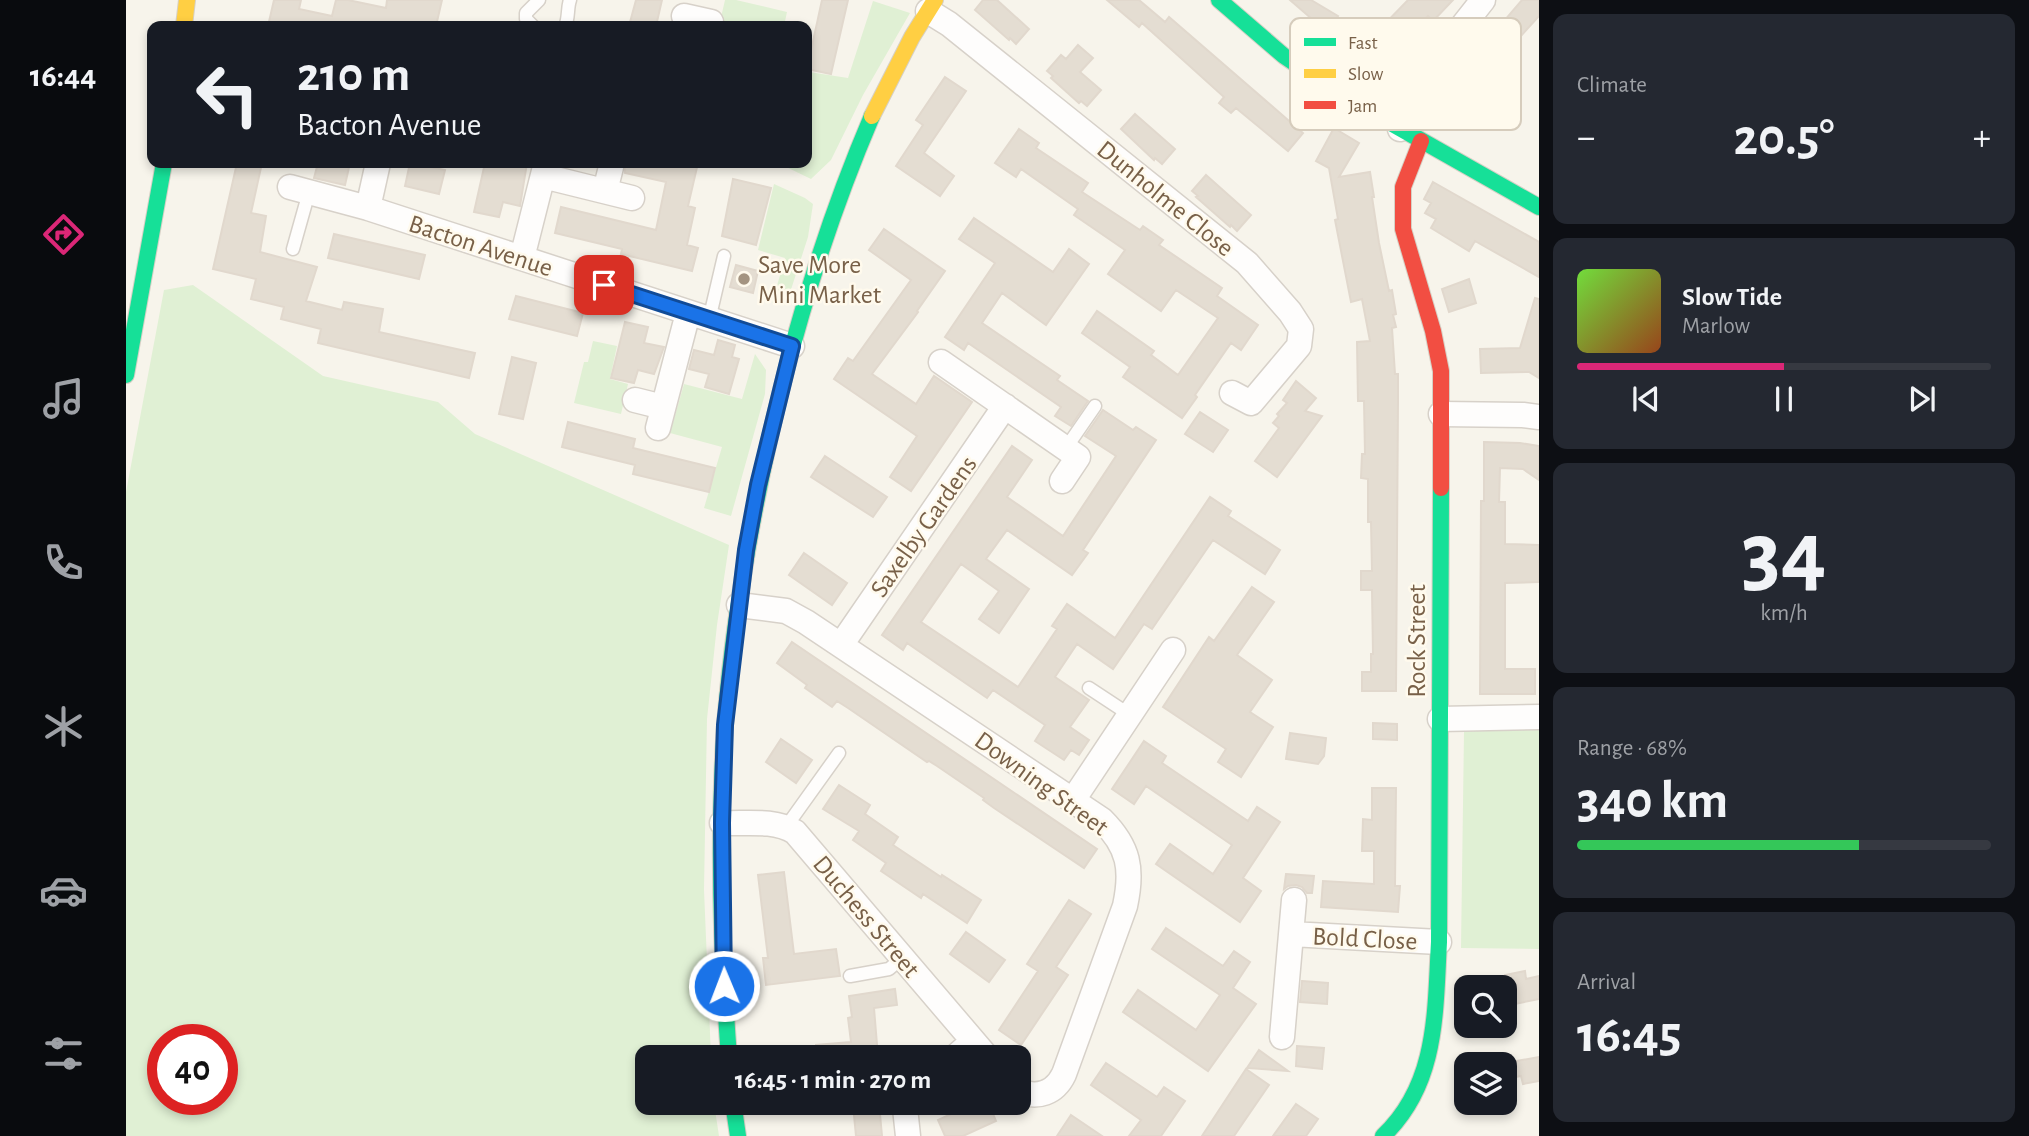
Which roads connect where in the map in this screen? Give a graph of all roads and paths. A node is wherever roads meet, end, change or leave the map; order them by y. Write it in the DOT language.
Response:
graph roads {
  1 [pos="187,0"];
  2 [pos="194,0"];
  3 [pos="539,0"];
  4 [pos="569,0"];
  5 [pos="1219,0"];
  6 [pos="1483,0"];
  7 [pos="931,6"];
  8 [pos="685,14"];
  9 [pos="1469,18"];
  10 [pos="184,21"];
  11 [pos="186,21"];
  12 [pos="528,21"];
  13 [pos="567,21"];
  14 [pos="708,21"];
  15 [pos="1290,60"];
  16 [pos="1402,130"];
  17 [pos="1413,130"];
  18 [pos="1411,135"];
  19 [pos="163,168"];
  20 [pos="377,168"];
  21 [pos="545,169"];
  22 [pos="609,174"];
  23 [pos="299,189"];
  24 [pos="632,198"];
  25 [pos="1539,207"];
  26 [pos="368,208"];
  27 [pos="293,249"];
  28 [pos="724,256"];
  29 [pos="522,258"];
  30 [pos="698,316"];
  31 [pos="792,346"];
  32 [pos="941,362"];
  33 [pos="126,375"];
  34 [pos="1232,393"];
  35 [pos="635,400"];
  36 [pos="1005,406"];
  37 [pos="1095,407"];
  38 [pos="1441,414"];
  39 [pos="1539,417"];
  40 [pos="1066,448"];
  41 [pos="1062,481"];
  42 [pos="738,605"];
  43 [pos="841,645"];
  44 [pos="1161,655"];
  45 [pos="1089,688"];
  46 [pos="1130,715"];
  47 [pos="1539,717"];
  48 [pos="1440,719"];
  49 [pos="839,752"];
  50 [pos="1073,800"];
  51 [pos="722,823"];
  52 [pos="786,827"];
  53 [pos="1294,900"];
  54 [pos="1291,934"];
  55 [pos="1439,942"];
  56 [pos="903,957"];
  57 [pos="850,976"];
  58 [pos="1282,1037"];
  59 [pos="728,1045"];
  60 [pos="967,1045"];
  61 [pos="1031,1095"];
  62 [pos="735,1115"];
  63 [pos="906,1115"];
  64 [pos="1393,1133"];
  65 [pos="738,1136"];
  66 [pos="908,1136"];
  1 -- 10 [label="street"];
  2 -- 11 [label="street"];
  3 -- 12 [label="lane"];
  4 -- 13 [label="lane"];
  5 -- 15 [label="street"];
  6 -- 9 [label="street"];
  7 -- 31 [label="street"];
  7 -- 34 [label="street, Dunholme Close"];
  8 -- 14 [label="street"];
  16 -- 18 [label="street"];
  17 -- 18 [label="street"];
  18 -- 25 [label="street"];
  18 -- 38 [label="street, Rock Street"];
  19 -- 33 [label="street"];
  20 -- 26 [label="street"];
  21 -- 22 [label="street"];
  21 -- 29 [label="street"];
  22 -- 24 [label="street"];
  23 -- 26 [label="street, Bacton Avenue"];
  23 -- 27 [label="lane"];
  26 -- 29 [label="street, Bacton Avenue"];
  28 -- 30 [label="lane"];
  29 -- 30 [label="street, Bacton Avenue"];
  30 -- 31 [label="street, Bacton Avenue"];
  30 -- 35 [label="street"];
  31 -- 42 [label="street"];
  32 -- 36 [label="street"];
  36 -- 40 [label="street"];
  36 -- 43 [label="street, Saxelby Gardens"];
  37 -- 40 [label="lane"];
  38 -- 39 [label="street"];
  38 -- 48 [label="street, Rock Street"];
  40 -- 41 [label="street"];
  42 -- 43 [label="street, Downing Street"];
  42 -- 51 [label="street"];
  43 -- 50 [label="street, Downing Street"];
  44 -- 46 [label="street"];
  45 -- 46 [label="lane"];
  46 -- 50 [label="street"];
  47 -- 48 [label="street"];
  48 -- 55 [label="street, Rock Street"];
  49 -- 52 [label="lane"];
  50 -- 61 [label="street, Downing Street"];
  51 -- 52 [label="street"];
  51 -- 59 [label="street"];
  52 -- 56 [label="street, Duchess Street"];
  53 -- 54 [label="street, Bold Close"];
  54 -- 55 [label="street, Bold Close"];
  54 -- 58 [label="street, Bold Close"];
  55 -- 64 [label="street, Rock Street"];
  56 -- 57 [label="lane"];
  56 -- 60 [label="street, Duchess Street"];
  62 -- 65 [label="street"];
  63 -- 66 [label="street"];
}
